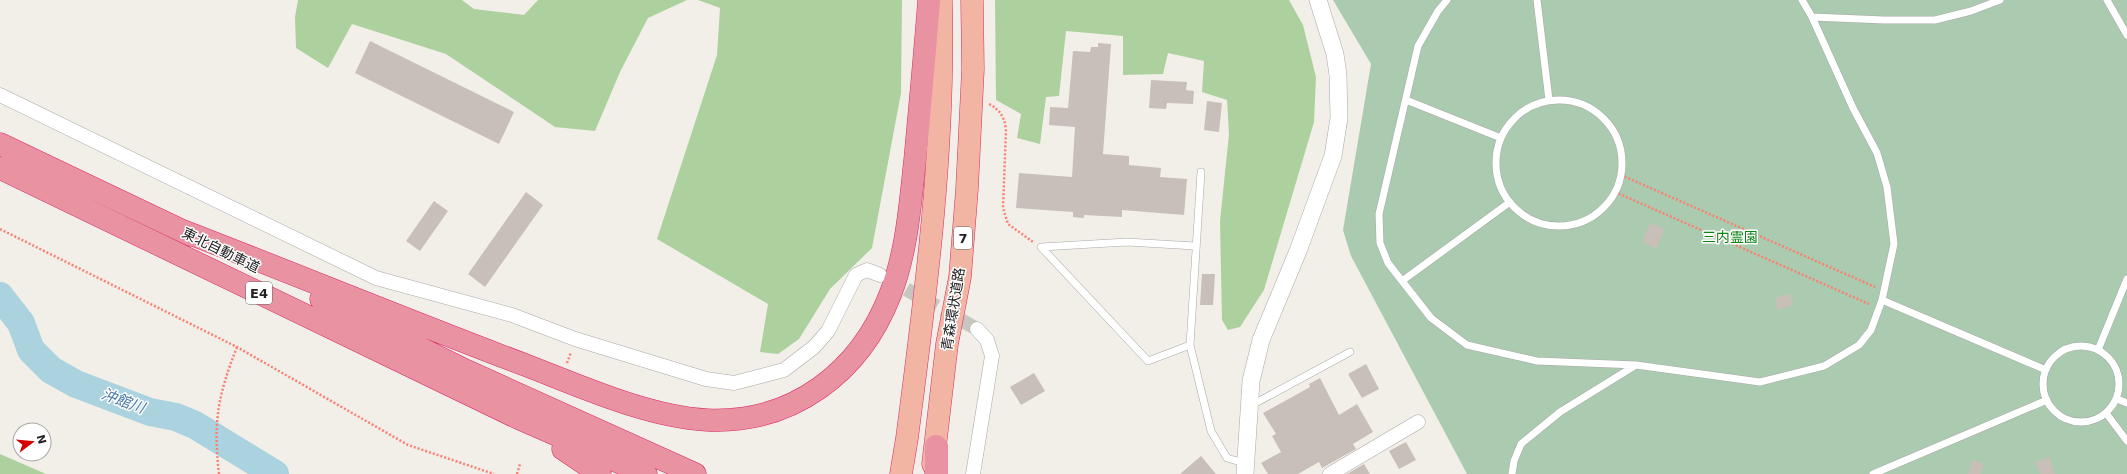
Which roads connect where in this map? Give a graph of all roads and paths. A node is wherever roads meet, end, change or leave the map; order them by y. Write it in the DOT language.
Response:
graph roads {
  1 [pos="929,0"];
  2 [pos="941,0"];
  3 [pos="972,0"];
  4 [pos="1318,0"];
  5 [pos="1447,0"];
  6 [pos="1537,0"];
  7 [pos="1802,0"];
  8 [pos="2000,0"];
  9 [pos="2107,0"];
  10 [pos="1812,17"];
  11 [pos="2127,35"];
  12 [pos="0,95"];
  13 [pos="1406,100"];
  14 [pos="1549,100"];
  15 [pos="984,101"];
  16 [pos="1501,138"];
  17 [pos="0,144"];
  18 [pos="0,168"];
  19 [pos="1200,172"];
  20 [pos="1621,175"];
  21 [pos="1615,192"];
  22 [pos="1510,202"];
  23 [pos="0,229"];
  24 [pos="178,229"];
  25 [pos="1195,246"];
  26 [pos="1041,247"];
  27 [pos="880,275"];
  28 [pos="2127,279"];
  29 [pos="1402,281"];
  30 [pos="1884,292"];
  31 [pos="1882,300"];
  32 [pos="1879,309"];
  33 [pos="977,329"];
  34 [pos="1190,345"];
  35 [pos="237,347"];
  36 [pos="2098,350"];
  37 [pos="1350,352"];
  38 [pos="1636,364"];
  39 [pos="2046,370"];
  40 [pos="2117,399"];
  41 [pos="2047,400"];
  42 [pos="2127,403"];
  43 [pos="1249,407"];
  44 [pos="2106,414"];
  45 [pos="518,418"];
  46 [pos="1418,422"];
  47 [pos="2127,441"];
  48 [pos="936,446"];
  49 [pos="520,464"];
  50 [pos="1245,468"];
  51 [pos="219,474"];
  52 [pos="494,474"];
  53 [pos="517,474"];
  54 [pos="600,474"];
  55 [pos="646,474"];
  56 [pos="695,474"];
  57 [pos="901,474"];
  58 [pos="931,474"];
  59 [pos="936,474"];
  60 [pos="973,474"];
  61 [pos="1330,474"];
  62 [pos="1512,474"];
  63 [pos="1873,474"];
  1 -- 24 [label="highway"];
  2 -- 57 [label="highway, 青森環状道路"];
  3 -- 48 [label="highway, 青森環状道路 / 7"];
  4 -- 43 [label="street"];
  5 -- 13 [label="lane"];
  6 -- 14 [label="lane"];
  7 -- 10 [label="lane"];
  8 -- 10 [label="lane"];
  9 -- 11 [label="lane"];
  10 -- 30 [label="lane"];
  12 -- 27 [label="street"];
  13 -- 16 [label="lane"];
  13 -- 29 [label="lane"];
  14 -- 16 [label="lane"];
  14 -- 20 [label="lane"];
  15 -- 26 [label="path"];
  16 -- 22 [label="lane"];
  17 -- 24 [label="highway, 東北自動車道 / E4"];
  18 -- 45 [label="highway, 東北自動車道 / E4"];
  19 -- 25 [label="lane"];
  20 -- 21 [label="lane"];
  20 -- 30 [label="path"];
  21 -- 22 [label="lane"];
  21 -- 32 [label="path"];
  22 -- 29 [label="lane"];
  23 -- 35 [label="path"];
  24 -- 56 [label="highway, 東北自動車道 / E4"];
  25 -- 26 [label="lane"];
  25 -- 34 [label="lane"];
  26 -- 34 [label="lane"];
  28 -- 36 [label="lane"];
  29 -- 38 [label="lane"];
  30 -- 31 [label="lane"];
  31 -- 32 [label="lane"];
  31 -- 39 [label="lane"];
  32 -- 38 [label="lane"];
  33 -- 60 [label="street"];
  34 -- 50 [label="lane"];
  35 -- 51 [label="path"];
  35 -- 52 [label="path"];
  36 -- 39 [label="lane"];
  36 -- 40 [label="lane"];
  37 -- 43 [label="lane"];
  38 -- 62 [label="lane"];
  39 -- 41 [label="lane"];
  40 -- 42 [label="lane"];
  40 -- 44 [label="lane"];
  41 -- 44 [label="lane"];
  41 -- 63 [label="lane"];
  43 -- 50 [label="street"];
  44 -- 47 [label="lane"];
  45 -- 54 [label="highway"];
  45 -- 55 [label="highway"];
  46 -- 61 [label="street"];
  48 -- 58 [label="highway, 青森環状道路 / 7"];
  48 -- 59 [label="highway"];
  49 -- 53 [label="path"];
}
